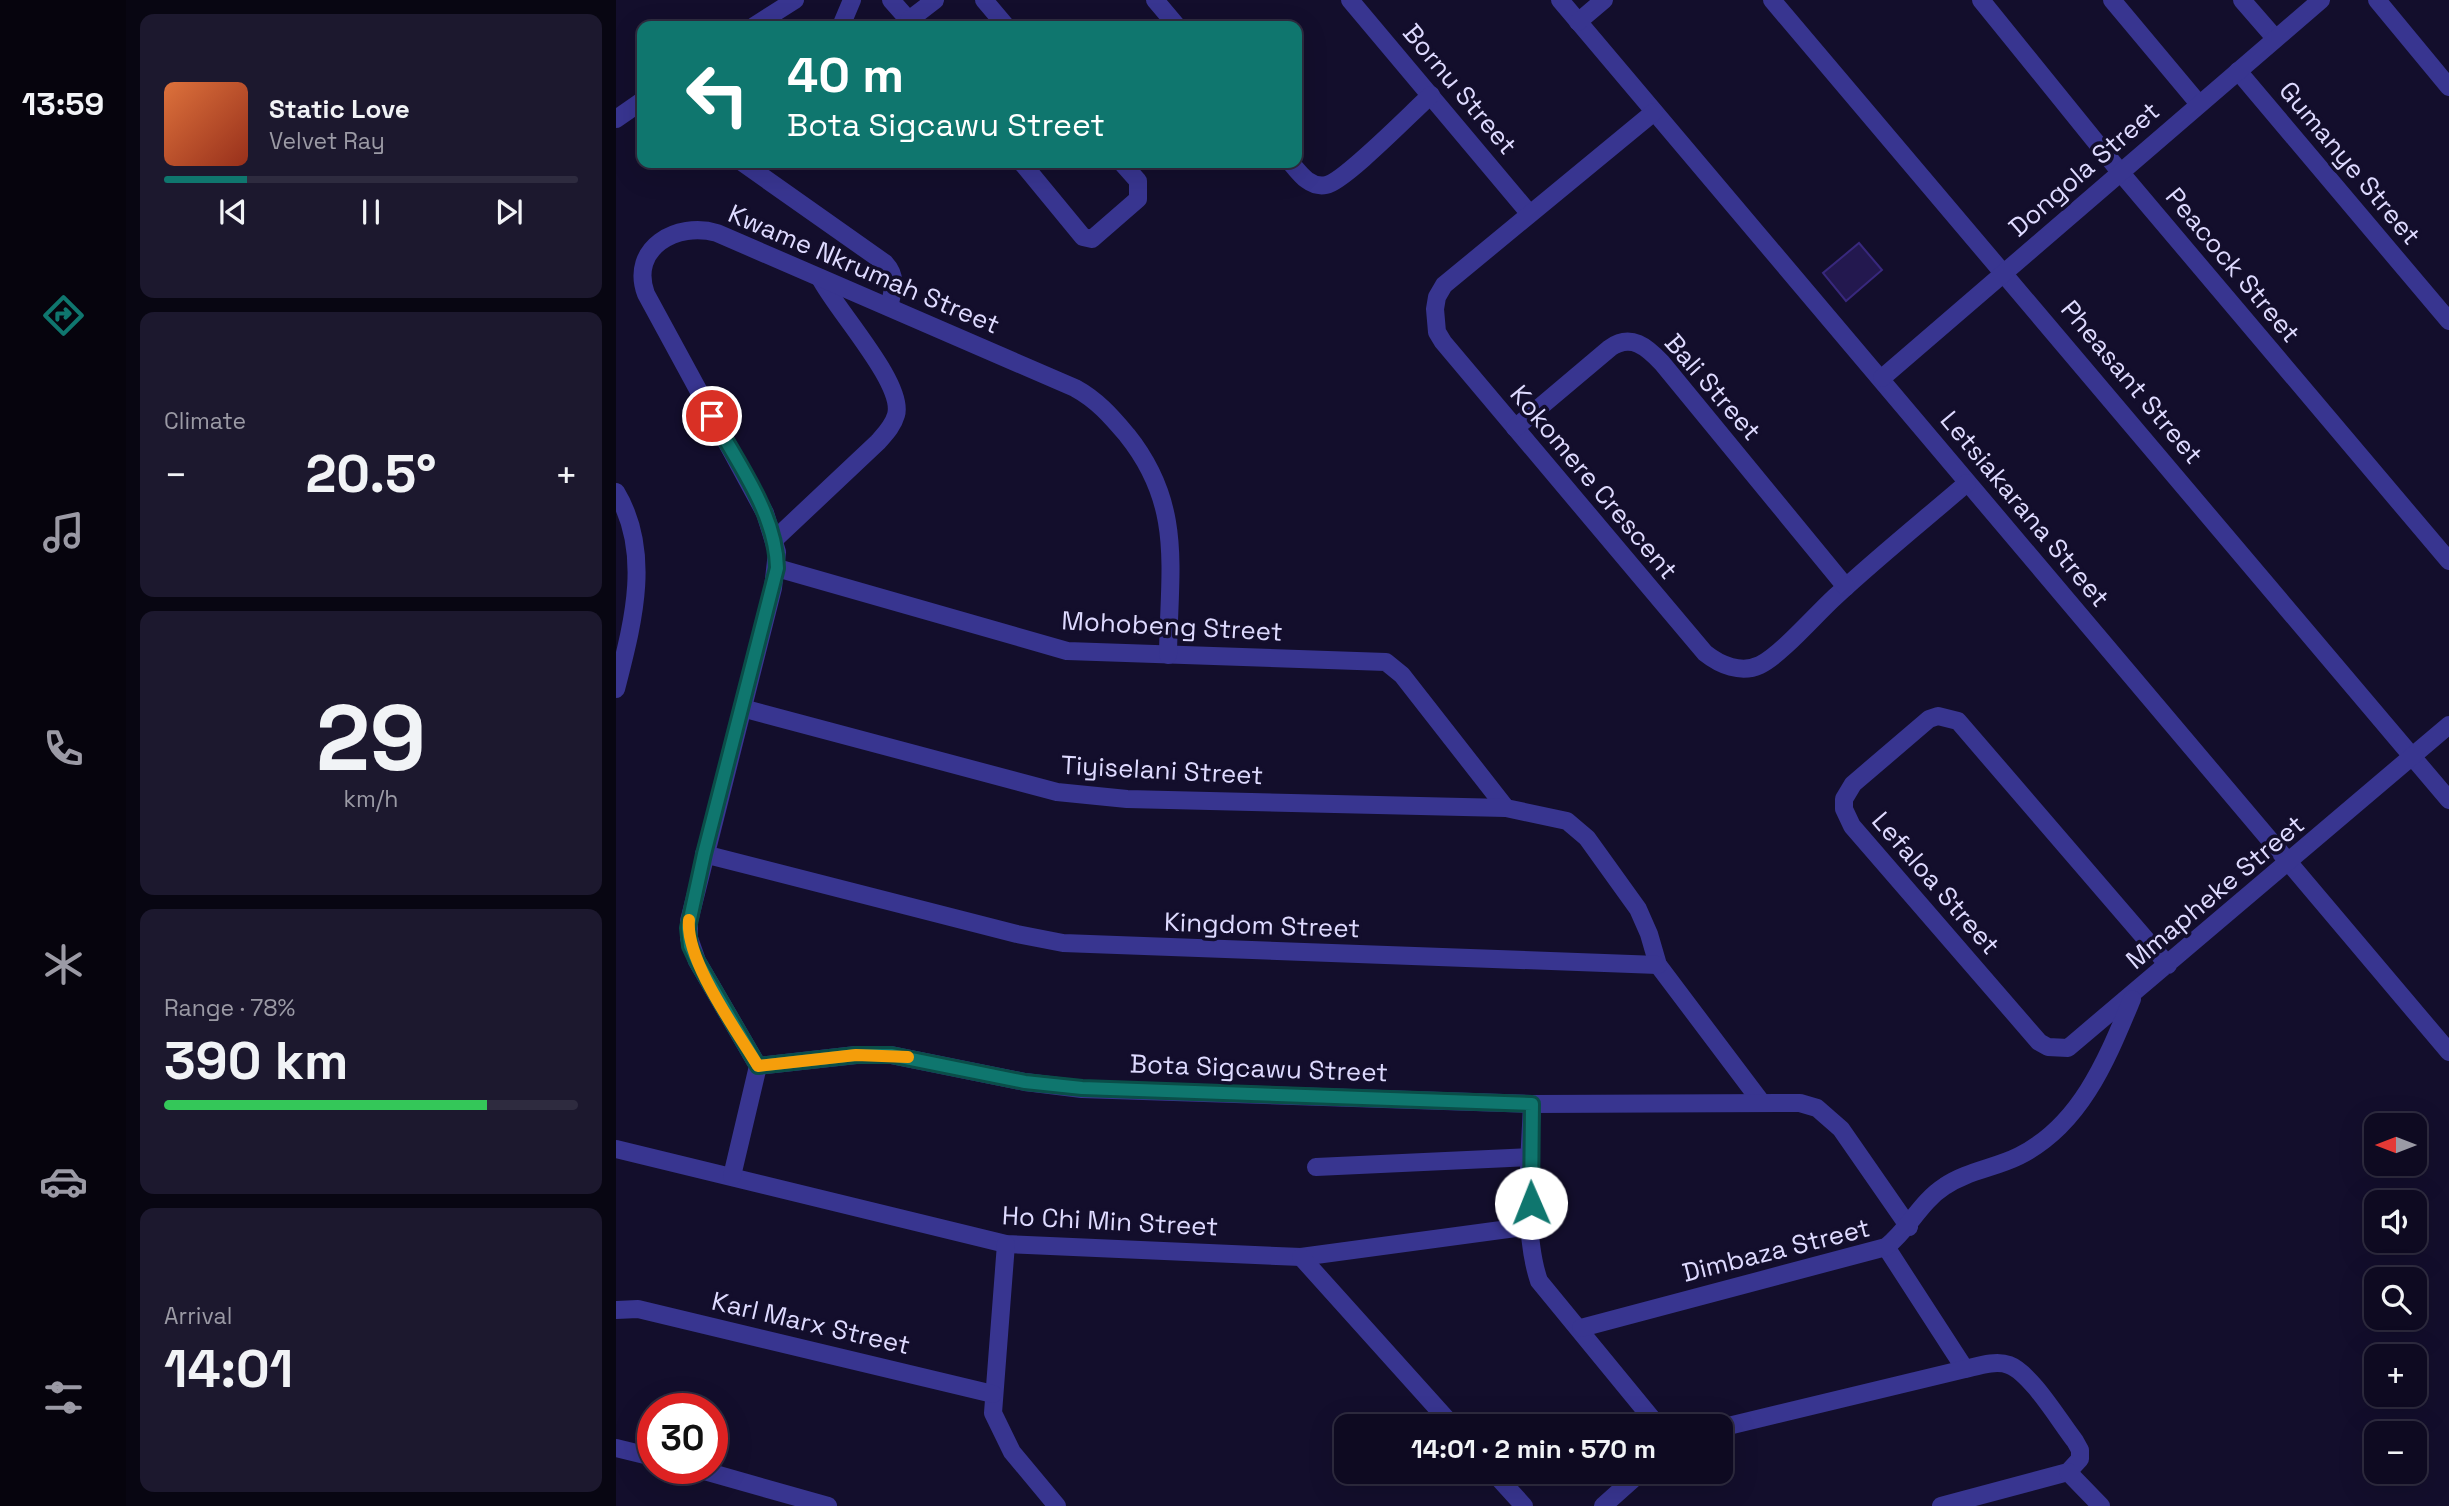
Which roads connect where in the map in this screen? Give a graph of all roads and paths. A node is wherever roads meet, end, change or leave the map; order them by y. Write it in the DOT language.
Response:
graph roads {
  1 [pos="795,0"];
  2 [pos="852,0"];
  3 [pos="891,0"];
  4 [pos="935,0"];
  5 [pos="984,0"];
  6 [pos="1155,0"];
  7 [pos="1350,0"];
  8 [pos="1560,0"];
  9 [pos="1604,0"];
  10 [pos="1772,0"];
  11 [pos="1981,0"];
  12 [pos="2112,0"];
  13 [pos="2242,0"];
  14 [pos="2321,0"];
  15 [pos="2377,0"];
  16 [pos="762,21"];
  17 [pos="843,21"];
  18 [pos="910,21"];
  19 [pos="914,21"];
  20 [pos="1002,21"];
  21 [pos="1173,21"];
  22 [pos="1578,22"];
  23 [pos="2275,38"];
  24 [pos="2238,71"];
  25 [pos="2449,87"];
  26 [pos="1431,95"];
  27 [pos="637,104"];
  28 [pos="2199,104"];
  29 [pos="1654,112"];
  30 [pos="616,119"];
  31 [pos="750,168"];
  32 [pos="1025,168"];
  33 [pos="1126,168"];
  34 [pos="1296,168"];
  35 [pos="2121,173"];
  36 [pos="1529,213"];
  37 [pos="2004,271"];
  38 [pos="820,278"];
  39 [pos="888,307"];
  40 [pos="2449,321"];
  41 [pos="1882,378"];
  42 [pos="1515,428"];
  43 [pos="1968,483"];
  44 [pos="616,492"];
  45 [pos="774,540"];
  46 [pos="2449,561"];
  47 [pos="777,568"];
  48 [pos="1846,587"];
  49 [pos="1168,654"];
  50 [pos="616,690"];
  51 [pos="742,708"];
  52 [pos="2449,725"];
  53 [pos="2412,757"];
  54 [pos="2449,800"];
  55 [pos="1506,808"];
  56 [pos="704,854"];
  57 [pos="2288,865"];
  58 [pos="1658,965"];
  59 [pos="2168,965"];
  60 [pos="2134,996"];
  61 [pos="2449,1052"];
  62 [pos="758,1066"];
  63 [pos="1762,1103"];
  64 [pos="1532,1104"];
  65 [pos="616,1149"];
  66 [pos="1530,1157"];
  67 [pos="1316,1167"];
  68 [pos="732,1176"];
  69 [pos="1531,1226"];
  70 [pos="1909,1227"];
  71 [pos="1006,1244"];
  72 [pos="1886,1247"];
  73 [pos="1301,1257"];
  74 [pos="616,1310"];
  75 [pos="1581,1328"];
  76 [pos="1965,1369"];
  77 [pos="993,1394"];
  78 [pos="1442,1414"];
  79 [pos="1649,1414"];
  80 [pos="1733,1425"];
  81 [pos="616,1448"];
  82 [pos="637,1453"];
  83 [pos="2068,1472"];
  84 [pos="728,1478"];
  85 [pos="1504,1484"];
  86 [pos="1628,1484"];
  87 [pos="828,1506"];
  88 [pos="1057,1506"];
  89 [pos="1524,1506"];
  90 [pos="1603,1506"];
  91 [pos="1941,1506"];
  92 [pos="2101,1506"];
  1 -- 16 [label="street"];
  2 -- 17 [label="street"];
  3 -- 18 [label="street"];
  4 -- 19 [label="street"];
  5 -- 20 [label="street"];
  6 -- 21 [label="street"];
  7 -- 26 [label="street, Bornu Street"];
  8 -- 22 [label="street, Letsiakarana Street"];
  9 -- 22 [label="street"];
  10 -- 37 [label="street, Pheasant Street"];
  11 -- 35 [label="street, Peacock Street"];
  12 -- 28 [label="street"];
  13 -- 23 [label="street"];
  14 -- 23 [label="street, Dongola Street"];
  15 -- 25 [label="street"];
  22 -- 29 [label="street, Letsiakarana Street"];
  23 -- 24 [label="street, Dongola Street"];
  24 -- 28 [label="street, Dongola Street"];
  24 -- 40 [label="street, Gumanye Street"];
  26 -- 34 [label="street"];
  26 -- 36 [label="street, Bornu Street"];
  27 -- 30 [label="street"];
  28 -- 35 [label="street, Dongola Street"];
  29 -- 36 [label="street, Kokomere Crescent"];
  29 -- 41 [label="street, Letsiakarana Street"];
  31 -- 39 [label="street"];
  32 -- 33 [label="street"];
  35 -- 37 [label="street, Dongola Street"];
  35 -- 46 [label="street, Peacock Street"];
  36 -- 42 [label="street, Kokomere Crescent"];
  37 -- 41 [label="street, Dongola Street"];
  37 -- 53 [label="street, Pheasant Street"];
  38 -- 39 [label="street, Kwame Nkrumah Street"];
  38 -- 45 [label="street"];
  38 -- 45 [label="street, Kwame Nkrumah Street"];
  39 -- 49 [label="street, Kwame Nkrumah Street"];
  41 -- 43 [label="street, Letsiakarana Street"];
  42 -- 48 [label="street, Kokomere Crescent"];
  42 -- 48 [label="street, Bali Street"];
  43 -- 48 [label="street, Kokomere Crescent"];
  43 -- 57 [label="street, Letsiakarana Street"];
  44 -- 50 [label="street"];
  45 -- 47 [label="street, Kwame Nkrumah Street"];
  47 -- 49 [label="street, Mohobeng Street"];
  47 -- 51 [label="street, Kwame Nkrumah Street"];
  49 -- 55 [label="street, Mohobeng Street"];
  51 -- 55 [label="street, Tiyiselani Street"];
  51 -- 56 [label="street, Kwame Nkrumah Street"];
  52 -- 53 [label="street, Mmapheke Street"];
  53 -- 54 [label="street, Pheasant Street"];
  53 -- 57 [label="street, Mmapheke Street"];
  55 -- 58 [label="street, Tiyiselani Street"];
  56 -- 58 [label="street, Kingdom Street"];
  56 -- 62 [label="street, Kwame Nkrumah Street"];
  57 -- 59 [label="street, Mmapheke Street"];
  57 -- 61 [label="street, Letsiakarana Street"];
  58 -- 63 [label="street"];
  59 -- 60 [label="street, Mmapheke Street"];
  59 -- 60 [label="street, Lefaloa Street"];
  60 -- 70 [label="street, Mmapheke Street"];
  62 -- 64 [label="street, Bota Sigcawu Street"];
  62 -- 68 [label="street"];
  63 -- 64 [label="street, Bota Sigcawu Street"];
  63 -- 70 [label="street, Bota Sigcawu Street"];
  64 -- 66 [label="street"];
  65 -- 68 [label="street, Ho Chi Min Street"];
  66 -- 67 [label="street"];
  66 -- 69 [label="street"];
  68 -- 71 [label="street, Ho Chi Min Street"];
  69 -- 73 [label="street, Ho Chi Min Street"];
  69 -- 75 [label="street"];
  70 -- 72 [label="street, Mmapheke Street"];
  71 -- 73 [label="street, Ho Chi Min Street"];
  71 -- 77 [label="street"];
  72 -- 75 [label="street, Dimbaza Street"];
  72 -- 76 [label="street, Dimbaza Street"];
  73 -- 78 [label="street"];
  74 -- 77 [label="street, Karl Marx Street"];
  75 -- 79 [label="street"];
  76 -- 80 [label="street"];
  76 -- 83 [label="street"];
  77 -- 88 [label="street"];
  81 -- 82 [label="street"];
  83 -- 91 [label="street"];
  83 -- 92 [label="street"];
  84 -- 87 [label="street"];
  85 -- 89 [label="street"];
  86 -- 90 [label="street"];
}
